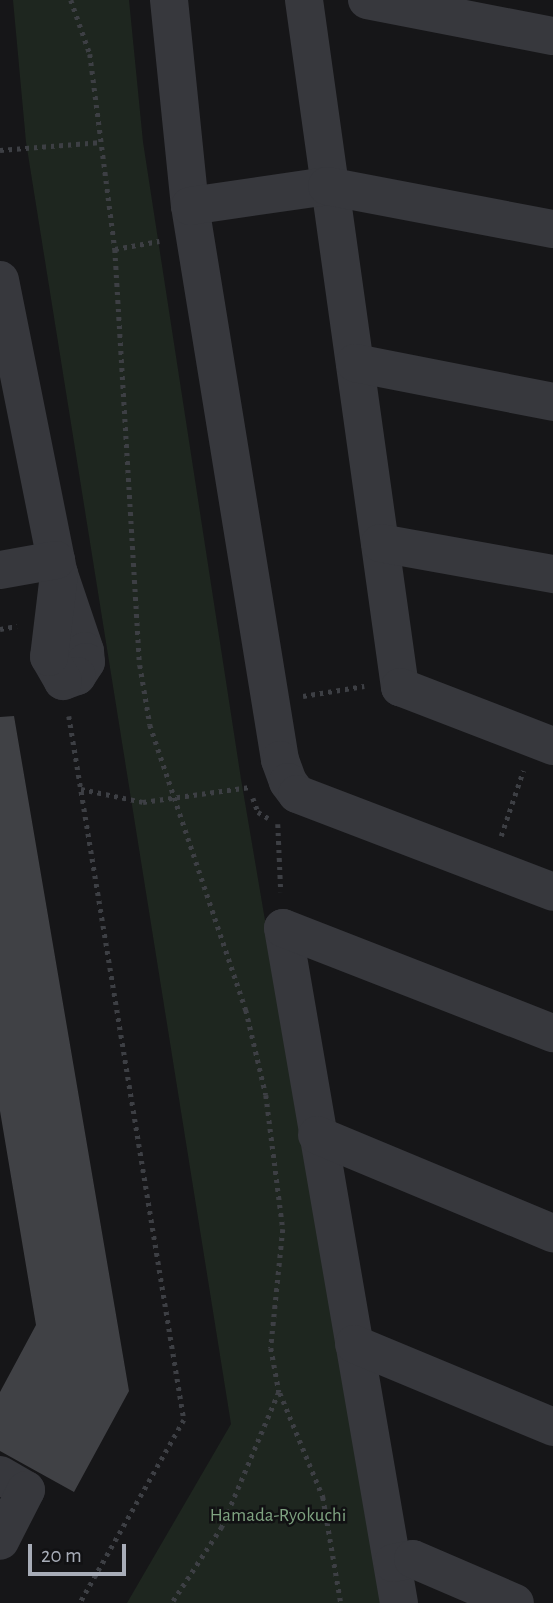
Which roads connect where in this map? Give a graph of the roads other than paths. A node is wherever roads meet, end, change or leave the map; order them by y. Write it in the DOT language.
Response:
graph roads {
  1 [pos="169,0"];
  2 [pos="304,0"];
  3 [pos="367,0"];
  4 [pos="553,36"];
  5 [pos="327,186"];
  6 [pos="190,206"];
  7 [pos="553,229"];
  8 [pos="0,280"];
  9 [pos="355,363"];
  10 [pos="553,402"];
  11 [pos="380,543"];
  12 [pos="57,567"];
  13 [pos="0,570"];
  14 [pos="553,575"];
  15 [pos="63,681"];
  16 [pos="544,743"];
  17 [pos="553,892"];
  18 [pos="553,1033"];
  19 [pos="317,1135"];
  20 [pos="553,1233"];
  21 [pos="354,1344"];
  22 [pos="553,1427"];
  23 [pos="0,1475"];
  24 [pos="0,1541"];
  25 [pos="393,1563"];
  26 [pos="399,1603"];
  27 [pos="515,1603"];
  1 -- 6 [label="street"];
  2 -- 5 [label="street"];
  3 -- 4 [label="street"];
  5 -- 6 [label="street"];
  5 -- 7 [label="street"];
  5 -- 9 [label="street"];
  6 -- 17 [label="street"];
  8 -- 12 [label="street"];
  9 -- 10 [label="street"];
  9 -- 11 [label="street"];
  11 -- 14 [label="street"];
  11 -- 16 [label="street"];
  12 -- 13 [label="street"];
  12 -- 15 [label="street"];
  18 -- 19 [label="street"];
  19 -- 20 [label="street"];
  19 -- 21 [label="street"];
  21 -- 22 [label="street"];
  21 -- 25 [label="street"];
  23 -- 24 [label="street"];
  25 -- 26 [label="street"];
  25 -- 27 [label="street"];
}
